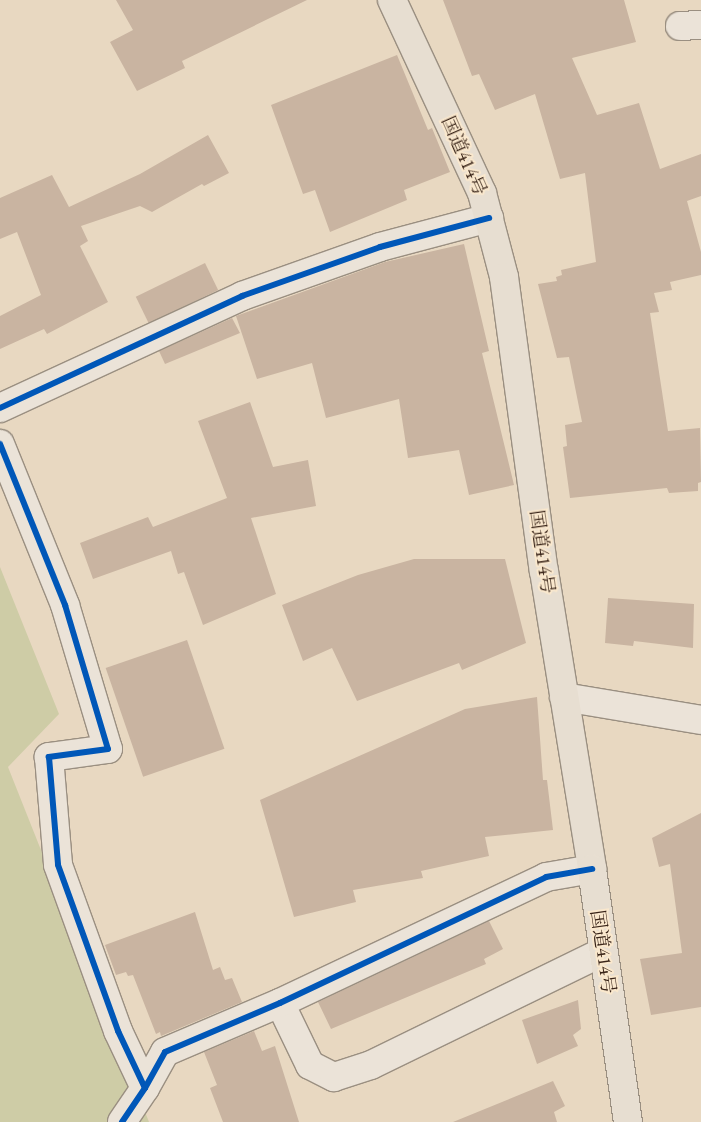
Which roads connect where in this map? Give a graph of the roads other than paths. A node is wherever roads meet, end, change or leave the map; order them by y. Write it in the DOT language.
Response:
graph roads {
  1 [pos="392,0"];
  2 [pos="489,218"];
  3 [pos="0,408"];
  4 [pos="0,444"];
  5 [pos="564,697"];
  6 [pos="701,720"];
  7 [pos="592,870"];
  8 [pos="603,952"];
  9 [pos="280,1003"];
  10 [pos="145,1088"];
  11 [pos="122,1122"];
  12 [pos="628,1122"];
  1 -- 2 [label="highway, 国道414号"];
  2 -- 3 [label="street"];
  2 -- 5 [label="highway, 国道414号"];
  4 -- 10 [label="street"];
  5 -- 6 [label="street"];
  5 -- 7 [label="highway, 国道414号"];
  7 -- 8 [label="highway, 国道414号"];
  7 -- 9 [label="street"];
  8 -- 9 [label="street"];
  8 -- 12 [label="highway, 国道414号"];
  9 -- 10 [label="street"];
  10 -- 11 [label="street"];
}
